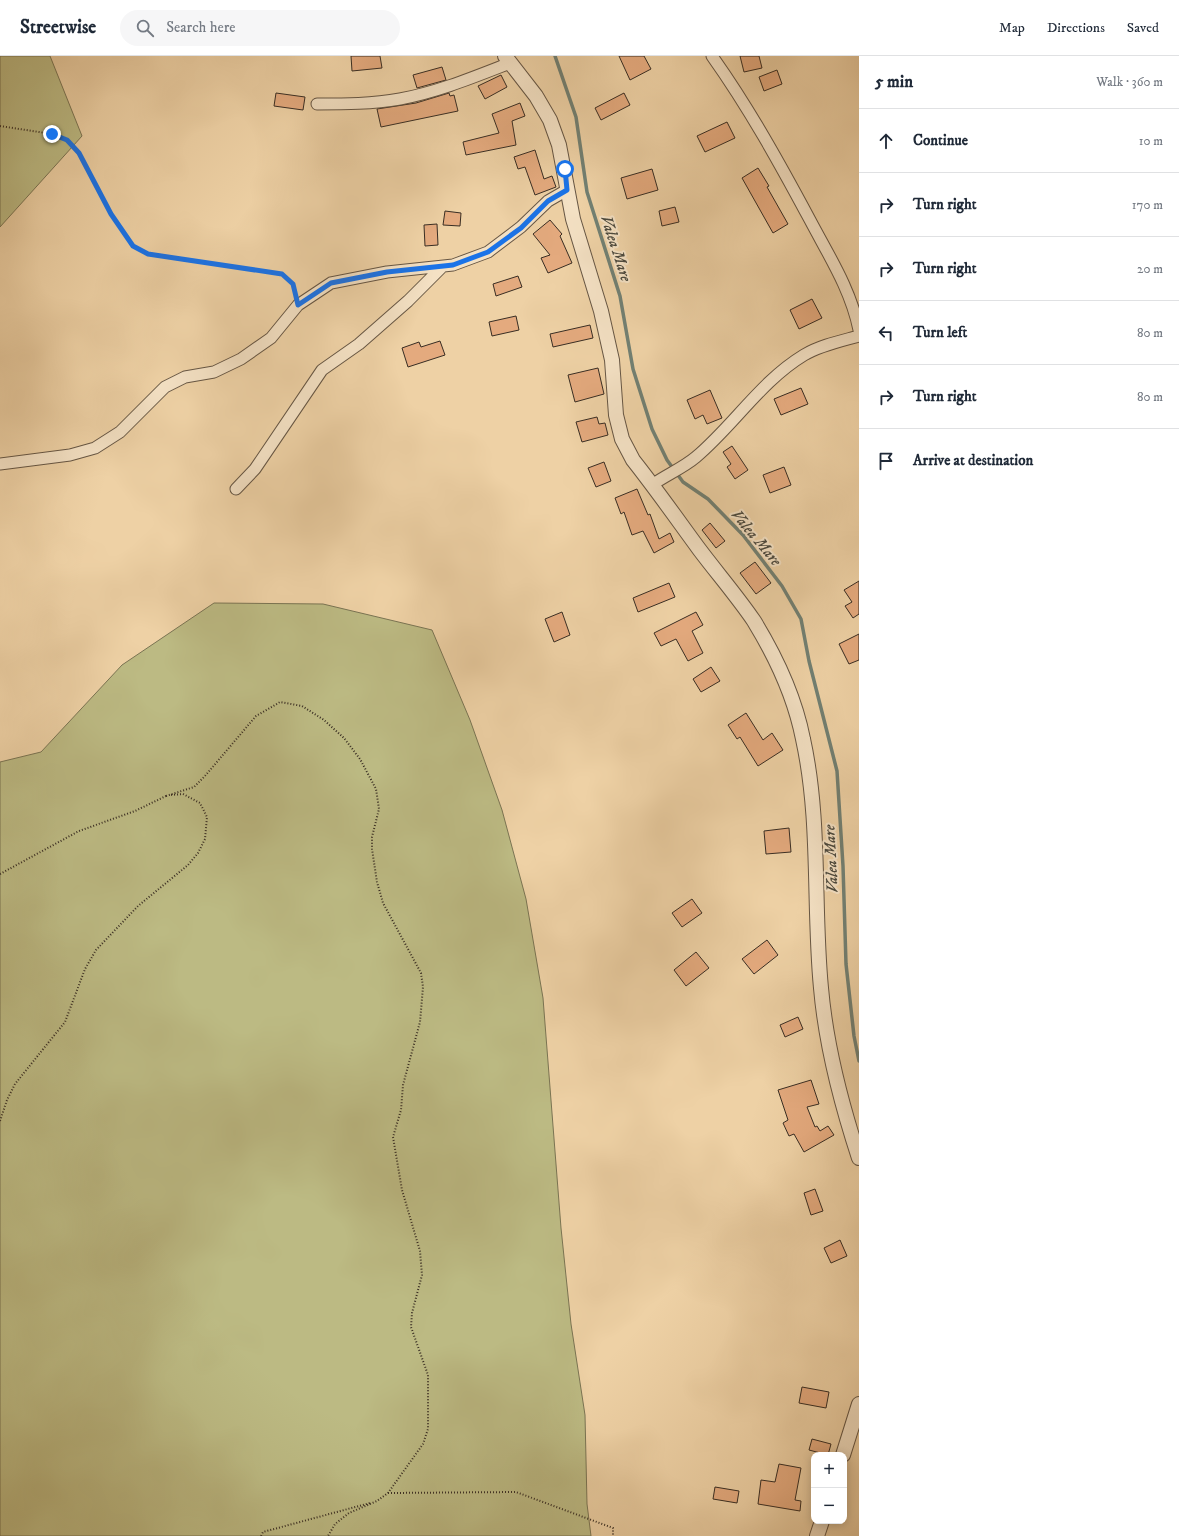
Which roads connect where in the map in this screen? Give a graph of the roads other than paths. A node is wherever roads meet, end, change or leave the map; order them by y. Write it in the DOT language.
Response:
graph roads {
  1 [pos="712,56"];
  2 [pos="508,60"];
  3 [pos="317,104"];
  4 [pos="567,190"];
  5 [pos="443,266"];
  6 [pos="859,330"];
  7 [pos="859,336"];
  8 [pos="0,464"];
  9 [pos="652,485"];
  10 [pos="236,489"];
  11 [pos="859,1158"];
  12 [pos="859,1404"];
  13 [pos="844,1452"];
  14 [pos="821,1524"];
  15 [pos="817,1536"];
  1 -- 6 [label="street"];
  2 -- 3 [label="street"];
  2 -- 4 [label="street"];
  4 -- 5 [label="street"];
  4 -- 9 [label="street"];
  5 -- 8 [label="street"];
  5 -- 10 [label="street"];
  7 -- 9 [label="street"];
  9 -- 11 [label="street"];
  12 -- 13 [label="street"];
  14 -- 15 [label="street"];
}
